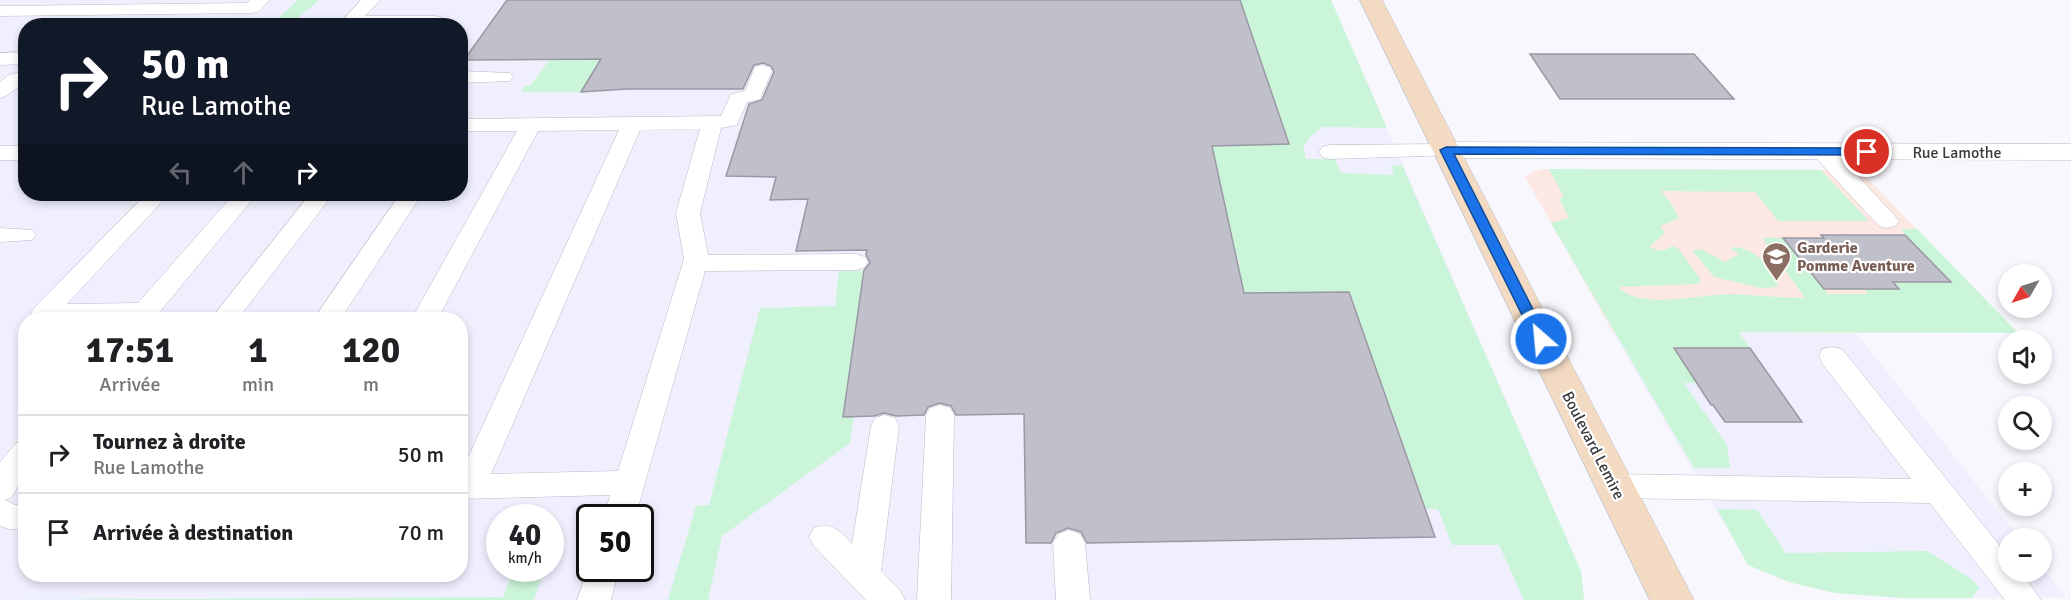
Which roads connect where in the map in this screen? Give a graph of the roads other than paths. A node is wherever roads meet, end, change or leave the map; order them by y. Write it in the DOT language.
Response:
graph roads {
  1 [pos="261,0"];
  2 [pos="371,0"];
  3 [pos="1371,0"];
  4 [pos="0,11"];
  5 [pos="354,18"];
  6 [pos="18,58"];
  7 [pos="0,59"];
  8 [pos="762,71"];
  9 [pos="468,77"];
  10 [pos="503,77"];
  11 [pos="712,123"];
  12 [pos="531,124"];
  13 [pos="632,124"];
  14 [pos="468,125"];
  15 [pos="1446,150"];
  16 [pos="1822,151"];
  17 [pos="1330,152"];
  18 [pos="2071,152"];
  19 [pos="0,153"];
  20 [pos="18,153"];
  21 [pos="151,201"];
  22 [pos="240,201"];
  23 [pos="316,201"];
  24 [pos="406,201"];
  25 [pos="1887,221"];
  26 [pos="0,235"];
  27 [pos="24,235"];
  28 [pos="856,262"];
  29 [pos="695,263"];
  30 [pos="45,312"];
  31 [pos="144,312"];
  32 [pos="229,312"];
  33 [pos="331,312"];
  34 [pos="428,312"];
  35 [pos="1833,356"];
  36 [pos="940,415"];
  37 [pos="885,426"];
  38 [pos="18,460"];
  39 [pos="468,480"];
  40 [pos="629,483"];
  41 [pos="1614,486"];
  42 [pos="468,487"];
  43 [pos="0,490"];
  44 [pos="1938,491"];
  45 [pos="623,504"];
  46 [pos="0,511"];
  47 [pos="18,517"];
  48 [pos="825,537"];
  49 [pos="1069,543"];
  50 [pos="864,575"];
  51 [pos="599,582"];
  52 [pos="594,600"];
  53 [pos="888,600"];
  54 [pos="934,600"];
  55 [pos="1073,600"];
  56 [pos="1672,600"];
  57 [pos="2024,600"];
  1 -- 4 [label="lane"];
  2 -- 5 [label="lane"];
  3 -- 15 [label="main road, Boulevard Lemire"];
  6 -- 7 [label="lane"];
  8 -- 11 [label="lane"];
  9 -- 10 [label="lane"];
  11 -- 13 [label="lane"];
  11 -- 29 [label="lane"];
  12 -- 13 [label="lane"];
  12 -- 14 [label="lane"];
  12 -- 34 [label="lane"];
  13 -- 39 [label="lane"];
  15 -- 16 [label="street, Rue Lamothe"];
  15 -- 17 [label="lane"];
  15 -- 41 [label="main road, Boulevard Lemire"];
  16 -- 18 [label="street, Rue Lamothe"];
  16 -- 25 [label="lane"];
  19 -- 20 [label="lane"];
  21 -- 30 [label="lane"];
  22 -- 31 [label="lane"];
  23 -- 32 [label="lane"];
  24 -- 33 [label="lane"];
  26 -- 27 [label="lane"];
  28 -- 29 [label="lane"];
  29 -- 40 [label="lane"];
  35 -- 44 [label="lane"];
  36 -- 54 [label="lane"];
  37 -- 50 [label="lane"];
  38 -- 43 [label="lane"];
  40 -- 42 [label="lane"];
  40 -- 45 [label="lane"];
  41 -- 44 [label="lane"];
  41 -- 56 [label="main road, Boulevard Lemire"];
  44 -- 57 [label="lane"];
  46 -- 47 [label="lane"];
  48 -- 50 [label="lane"];
  49 -- 55 [label="lane"];
  50 -- 53 [label="lane"];
  51 -- 52 [label="lane"];
}
